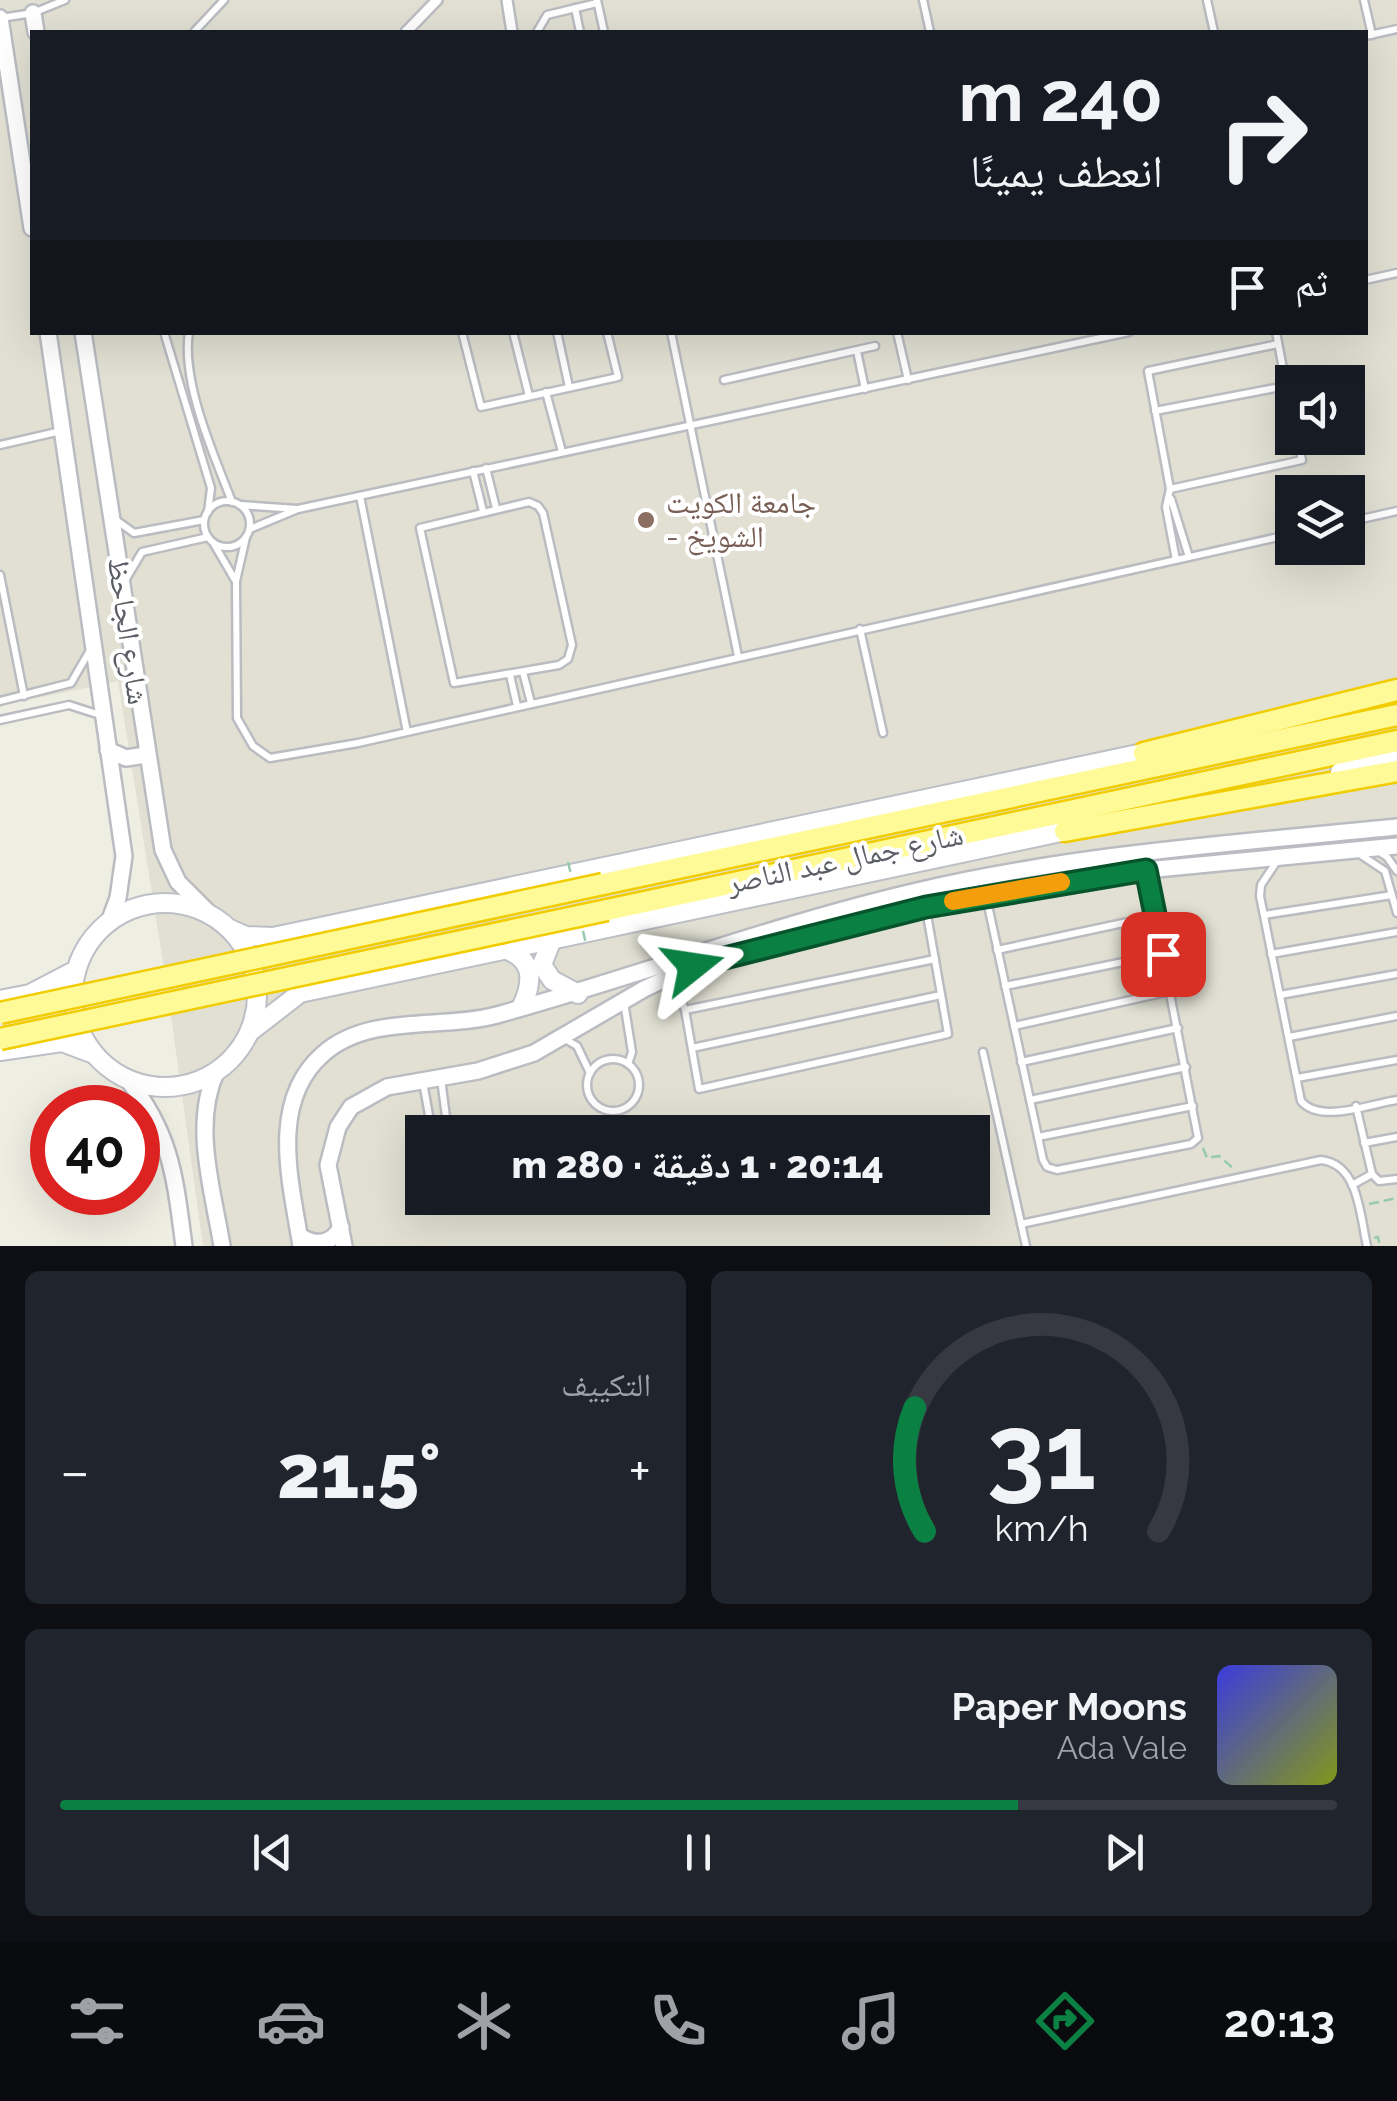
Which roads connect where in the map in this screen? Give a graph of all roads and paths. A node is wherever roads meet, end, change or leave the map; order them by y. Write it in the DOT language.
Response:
graph roads {
  1 [pos="66,0"];
  2 [pos="224,0"];
  3 [pos="437,0"];
  4 [pos="507,0"];
  5 [pos="923,0"];
  6 [pos="1207,0"];
  7 [pos="1364,0"];
  8 [pos="597,2"];
  9 [pos="50,4"];
  10 [pos="574,8"];
  11 [pos="33,12"];
  12 [pos="0,18"];
  13 [pos="1397,29"];
  14 [pos="36,30"];
  15 [pos="196,30"];
  16 [pos="408,30"];
  17 [pos="512,30"];
  18 [pos="538,30"];
  19 [pos="580,30"];
  20 [pos="604,30"];
  21 [pos="930,30"];
  22 [pos="1214,30"];
  23 [pos="1367,30"];
  24 [pos="1368,35"];
  25 [pos="30,124"];
  26 [pos="18,134"];
  27 [pos="30,215"];
  28 [pos="1397,273"];
  29 [pos="1368,279"];
  30 [pos="48,335"];
  31 [pos="83,335"];
  32 [pos="165,335"];
  33 [pos="189,335"];
  34 [pos="463,335"];
  35 [pos="514,335"];
  36 [pos="558,335"];
  37 [pos="608,335"];
  38 [pos="672,335"];
  39 [pos="898,335"];
  40 [pos="1115,335"];
  41 [pos="1264,335"];
  42 [pos="1276,335"];
  43 [pos="1278,344"];
  44 [pos="875,346"];
  45 [pos="1266,346"];
  46 [pos="857,350"];
  47 [pos="1282,365"];
  48 [pos="724,380"];
  49 [pos="908,380"];
  50 [pos="570,388"];
  51 [pos="1275,388"];
  52 [pos="865,389"];
  53 [pos="546,392"];
  54 [pos="529,396"];
  55 [pos="1155,411"];
  56 [pos="692,423"];
  57 [pos="62,431"];
  58 [pos="0,444"];
  59 [pos="562,452"];
  60 [pos="1301,455"];
  61 [pos="486,468"];
  62 [pos="474,471"];
  63 [pos="1170,494"];
  64 [pos="360,496"];
  65 [pos="236,503"];
  66 [pos="496,508"];
  67 [pos="298,509"];
  68 [pos="484,511"];
  69 [pos="1397,511"];
  70 [pos="110,515"];
  71 [pos="206,516"];
  72 [pos="1365,518"];
  73 [pos="248,533"];
  74 [pos="1275,538"];
  75 [pos="211,541"];
  76 [pos="1189,557"];
  77 [pos="1176,560"];
  78 [pos="0,575"];
  79 [pos="236,581"];
  80 [pos="122,589"];
  81 [pos="860,629"];
  82 [pos="91,646"];
  83 [pos="738,656"];
  84 [pos="523,672"];
  85 [pos="510,675"];
  86 [pos="1397,690"];
  87 [pos="24,696"];
  88 [pos="1397,699"];
  89 [pos="0,701"];
  90 [pos="530,703"];
  91 [pos="517,706"];
  92 [pos="1397,715"];
  93 [pos="103,716"];
  94 [pos="0,720"];
  95 [pos="407,732"];
  96 [pos="883,733"];
  97 [pos="1397,741"];
  98 [pos="108,750"];
  99 [pos="1144,752"];
  100 [pos="146,754"];
  101 [pos="1397,760"];
  102 [pos="1397,771"];
  103 [pos="1397,827"];
  104 [pos="1065,831"];
  105 [pos="1397,846"];
  106 [pos="1372,848"];
  107 [pos="1351,850"];
  108 [pos="1212,854"];
  109 [pos="1280,856"];
  110 [pos="1168,859"];
  111 [pos="1146,870"];
  112 [pos="1397,872"];
  113 [pos="985,895"];
  114 [pos="1392,895"];
  115 [pos="926,907"];
  116 [pos="1397,913"];
  117 [pos="210,914"];
  118 [pos="1264,915"];
  119 [pos="1156,916"];
  120 [pos="109,922"];
  121 [pos="230,929"];
  122 [pos="1397,932"];
  123 [pos="552,939"];
  124 [pos="504,949"];
  125 [pos="997,950"];
  126 [pos="1163,954"];
  127 [pos="1271,954"];
  128 [pos="935,959"];
  129 [pos="76,970"];
  130 [pos="1397,974"];
  131 [pos="671,975"];
  132 [pos="1005,986"];
  133 [pos="1170,991"];
  134 [pos="578,994"];
  135 [pos="941,995"];
  136 [pos="1280,995"];
  137 [pos="0,1000"];
  138 [pos="624,1000"];
  139 [pos="522,1006"];
  140 [pos="685,1010"];
  141 [pos="0,1013"];
  142 [pos="1397,1016"];
  143 [pos="1014,1026"];
  144 [pos="1178,1028"];
  145 [pos="251,1031"];
  146 [pos="1289,1037"];
  147 [pos="562,1038"];
  148 [pos="0,1039"];
  149 [pos="692,1048"];
  150 [pos="0,1051"];
  151 [pos="983,1052"];
  152 [pos="94,1054"];
  153 [pos="1397,1060"];
  154 [pos="1021,1062"];
  155 [pos="628,1064"];
  156 [pos="1186,1067"];
  157 [pos="216,1072"];
  158 [pos="590,1074"];
  159 [pos="441,1078"];
  160 [pos="1297,1078"];
  161 [pos="128,1080"];
  162 [pos="423,1080"];
  163 [pos="1030,1100"];
  164 [pos="1397,1100"];
  165 [pos="1194,1106"];
  166 [pos="1356,1106"];
  167 [pos="429,1115"];
  168 [pos="446,1115"];
  169 [pos="1038,1137"];
  170 [pos="1397,1137"];
  171 [pos="1198,1138"];
  172 [pos="1364,1143"];
  173 [pos="1372,1174"];
  174 [pos="1243,1176"];
  175 [pos="1397,1179"];
  176 [pos="1352,1185"];
  177 [pos="1397,1198"];
  178 [pos="1358,1206"];
  179 [pos="1021,1224"];
  180 [pos="341,1228"];
  181 [pos="300,1241"];
  182 [pos="184,1246"];
  183 [pos="222,1246"];
  184 [pos="344,1246"];
  185 [pos="1026,1246"];
  186 [pos="1367,1246"];
  1 -- 9 [label="lane"];
  2 -- 15 [label="lane"];
  3 -- 16 [label="street"];
  4 -- 17 [label="street"];
  5 -- 21 [label="lane"];
  6 -- 22 [label="lane"];
  7 -- 23 [label="lane"];
  8 -- 10 [label="lane"];
  8 -- 20 [label="lane"];
  9 -- 11 [label="lane"];
  10 -- 18 [label="lane"];
  10 -- 19 [label="lane"];
  11 -- 12 [label="lane"];
  11 -- 14 [label="street"];
  12 -- 26 [label="street"];
  13 -- 24 [label="lane"];
  25 -- 26 [label="street"];
  26 -- 27 [label="street"];
  28 -- 29 [label="lane"];
  30 -- 57 [label="street, شارع الجاحظ"];
  31 -- 70 [label="street, شارع الجاحظ"];
  32 -- 71 [label="lane"];
  33 -- 65 [label="lane"];
  34 -- 54 [label="lane"];
  35 -- 54 [label="lane"];
  36 -- 50 [label="lane"];
  37 -- 50 [label="lane"];
  38 -- 56 [label="lane"];
  39 -- 49 [label="lane"];
  40 -- 49 [label="lane"];
  41 -- 45 [label="lane"];
  42 -- 43 [label="lane"];
  43 -- 45 [label="lane"];
  43 -- 47 [label="lane"];
  44 -- 46 [label="lane"];
  45 -- 55 [label="lane"];
  46 -- 48 [label="lane"];
  46 -- 52 [label="lane"];
  49 -- 52 [label="lane"];
  50 -- 53 [label="lane"];
  51 -- 55 [label="lane"];
  52 -- 56 [label="lane"];
  53 -- 54 [label="lane"];
  53 -- 59 [label="lane"];
  55 -- 63 [label="lane"];
  56 -- 59 [label="lane"];
  56 -- 83 [label="lane"];
  57 -- 58 [label="lane"];
  57 -- 82 [label="street, شارع الجاحظ"];
  59 -- 61 [label="lane"];
  60 -- 63 [label="lane"];
  61 -- 62 [label="lane"];
  61 -- 66 [label="lane"];
  62 -- 64 [label="lane"];
  62 -- 68 [label="lane"];
  63 -- 76 [label="lane"];
  63 -- 77 [label="lane"];
  64 -- 67 [label="lane"];
  64 -- 95 [label="lane"];
  65 -- 67 [label="lane"];
  65 -- 71 [label="lane"];
  65 -- 73 [label="lane"];
  66 -- 68 [label="lane"];
  66 -- 84 [label="lane"];
  67 -- 73 [label="lane"];
  68 -- 85 [label="lane"];
  69 -- 72 [label="lane"];
  70 -- 71 [label="lane"];
  70 -- 80 [label="street, شارع الجاحظ"];
  71 -- 75 [label="lane"];
  73 -- 75 [label="lane"];
  73 -- 79 [label="lane"];
  74 -- 76 [label="lane"];
  75 -- 79 [label="lane"];
  75 -- 80 [label="lane"];
  76 -- 77 [label="lane"];
  77 -- 81 [label="lane"];
  78 -- 87 [label="lane"];
  79 -- 95 [label="lane"];
  80 -- 100 [label="street, شارع الجاحظ"];
  81 -- 83 [label="lane"];
  81 -- 96 [label="lane"];
  82 -- 87 [label="lane"];
  82 -- 93 [label="street, شارع الجاحظ"];
  83 -- 90 [label="lane"];
  84 -- 85 [label="lane"];
  84 -- 90 [label="lane"];
  85 -- 91 [label="lane"];
  86 -- 99 [label="highway"];
  87 -- 89 [label="lane"];
  88 -- 99 [label="main road"];
  90 -- 91 [label="lane"];
  91 -- 95 [label="lane"];
  92 -- 141 [label="highway, شارع جمال عبد الناصر, bridge"];
  93 -- 94 [label="lane"];
  93 -- 98 [label="street, شارع الجاحظ"];
  97 -- 148 [label="highway, شارع جمال عبد الناصر, bridge"];
  98 -- 100 [label="street"];
  98 -- 120 [label="street, شارع الجاحظ"];
  99 -- 121 [label="main road"];
  100 -- 117 [label="street, شارع الجاحظ"];
  101 -- 104 [label="main road"];
  102 -- 104 [label="highway"];
  103 -- 108 [label="street"];
  104 -- 123 [label="main road"];
  105 -- 106 [label="street"];
  106 -- 107 [label="street"];
  106 -- 112 [label="lane"];
  107 -- 109 [label="street"];
  107 -- 114 [label="lane"];
  108 -- 109 [label="street"];
  108 -- 110 [label="street"];
  109 -- 118 [label="lane"];
  110 -- 111 [label="street"];
  110 -- 134 [label="street"];
  111 -- 113 [label="street"];
  111 -- 119 [label="lane"];
  113 -- 115 [label="street"];
  113 -- 125 [label="lane"];
  114 -- 116 [label="lane"];
  114 -- 118 [label="lane"];
  115 -- 128 [label="lane"];
  115 -- 131 [label="street"];
  117 -- 120 [label="main road"];
  117 -- 121 [label="main road"];
  118 -- 127 [label="lane"];
  119 -- 125 [label="lane"];
  119 -- 126 [label="lane"];
  120 -- 129 [label="main road"];
  121 -- 145 [label="main road"];
  122 -- 127 [label="lane"];
  123 -- 124 [label="main road"];
  123 -- 134 [label="main road"];
  124 -- 139 [label="main road"];
  124 -- 145 [label="main road"];
  125 -- 132 [label="lane"];
  126 -- 132 [label="lane"];
  126 -- 133 [label="lane"];
  127 -- 136 [label="lane"];
  128 -- 135 [label="lane"];
  128 -- 140 [label="lane"];
  129 -- 137 [label="main road"];
  129 -- 152 [label="main road"];
  130 -- 136 [label="lane"];
  131 -- 138 [label="street"];
  131 -- 140 [label="lane"];
  132 -- 143 [label="lane"];
  133 -- 143 [label="lane"];
  133 -- 144 [label="lane"];
  134 -- 139 [label="street"];
  135 -- 149 [label="lane"];
  135 -- 149 [label="lane"];
  136 -- 146 [label="lane"];
  138 -- 147 [label="street"];
  138 -- 155 [label="lane"];
  139 -- 181 [label="street"];
  140 -- 149 [label="lane"];
  142 -- 146 [label="lane"];
  143 -- 154 [label="lane"];
  144 -- 154 [label="lane"];
  144 -- 156 [label="lane"];
  145 -- 157 [label="main road"];
  146 -- 160 [label="lane"];
  147 -- 158 [label="lane"];
  147 -- 159 [label="street"];
  150 -- 152 [label="main road"];
  151 -- 179 [label="lane"];
  152 -- 161 [label="main road"];
  153 -- 160 [label="lane"];
  154 -- 163 [label="lane"];
  155 -- 158 [label="lane"];
  155 -- 158 [label="lane"];
  156 -- 163 [label="lane"];
  156 -- 165 [label="lane"];
  157 -- 161 [label="main road"];
  157 -- 183 [label="street"];
  159 -- 162 [label="street"];
  159 -- 168 [label="lane"];
  160 -- 166 [label="lane"];
  161 -- 182 [label="street"];
  162 -- 167 [label="lane"];
  162 -- 180 [label="street"];
  163 -- 169 [label="lane"];
  164 -- 166 [label="lane"];
  165 -- 169 [label="lane"];
  165 -- 171 [label="lane"];
  166 -- 172 [label="lane"];
  169 -- 171 [label="lane"];
  170 -- 172 [label="lane"];
  171 -- 174 [label="path"];
  172 -- 173 [label="lane"];
  173 -- 175 [label="lane"];
  173 -- 176 [label="lane"];
  174 -- 176 [label="lane"];
  174 -- 179 [label="lane"];
  176 -- 178 [label="lane"];
  177 -- 178 [label="path"];
  178 -- 186 [label="lane"];
  179 -- 185 [label="lane"];
  180 -- 181 [label="street"];
  180 -- 184 [label="street"];
}
